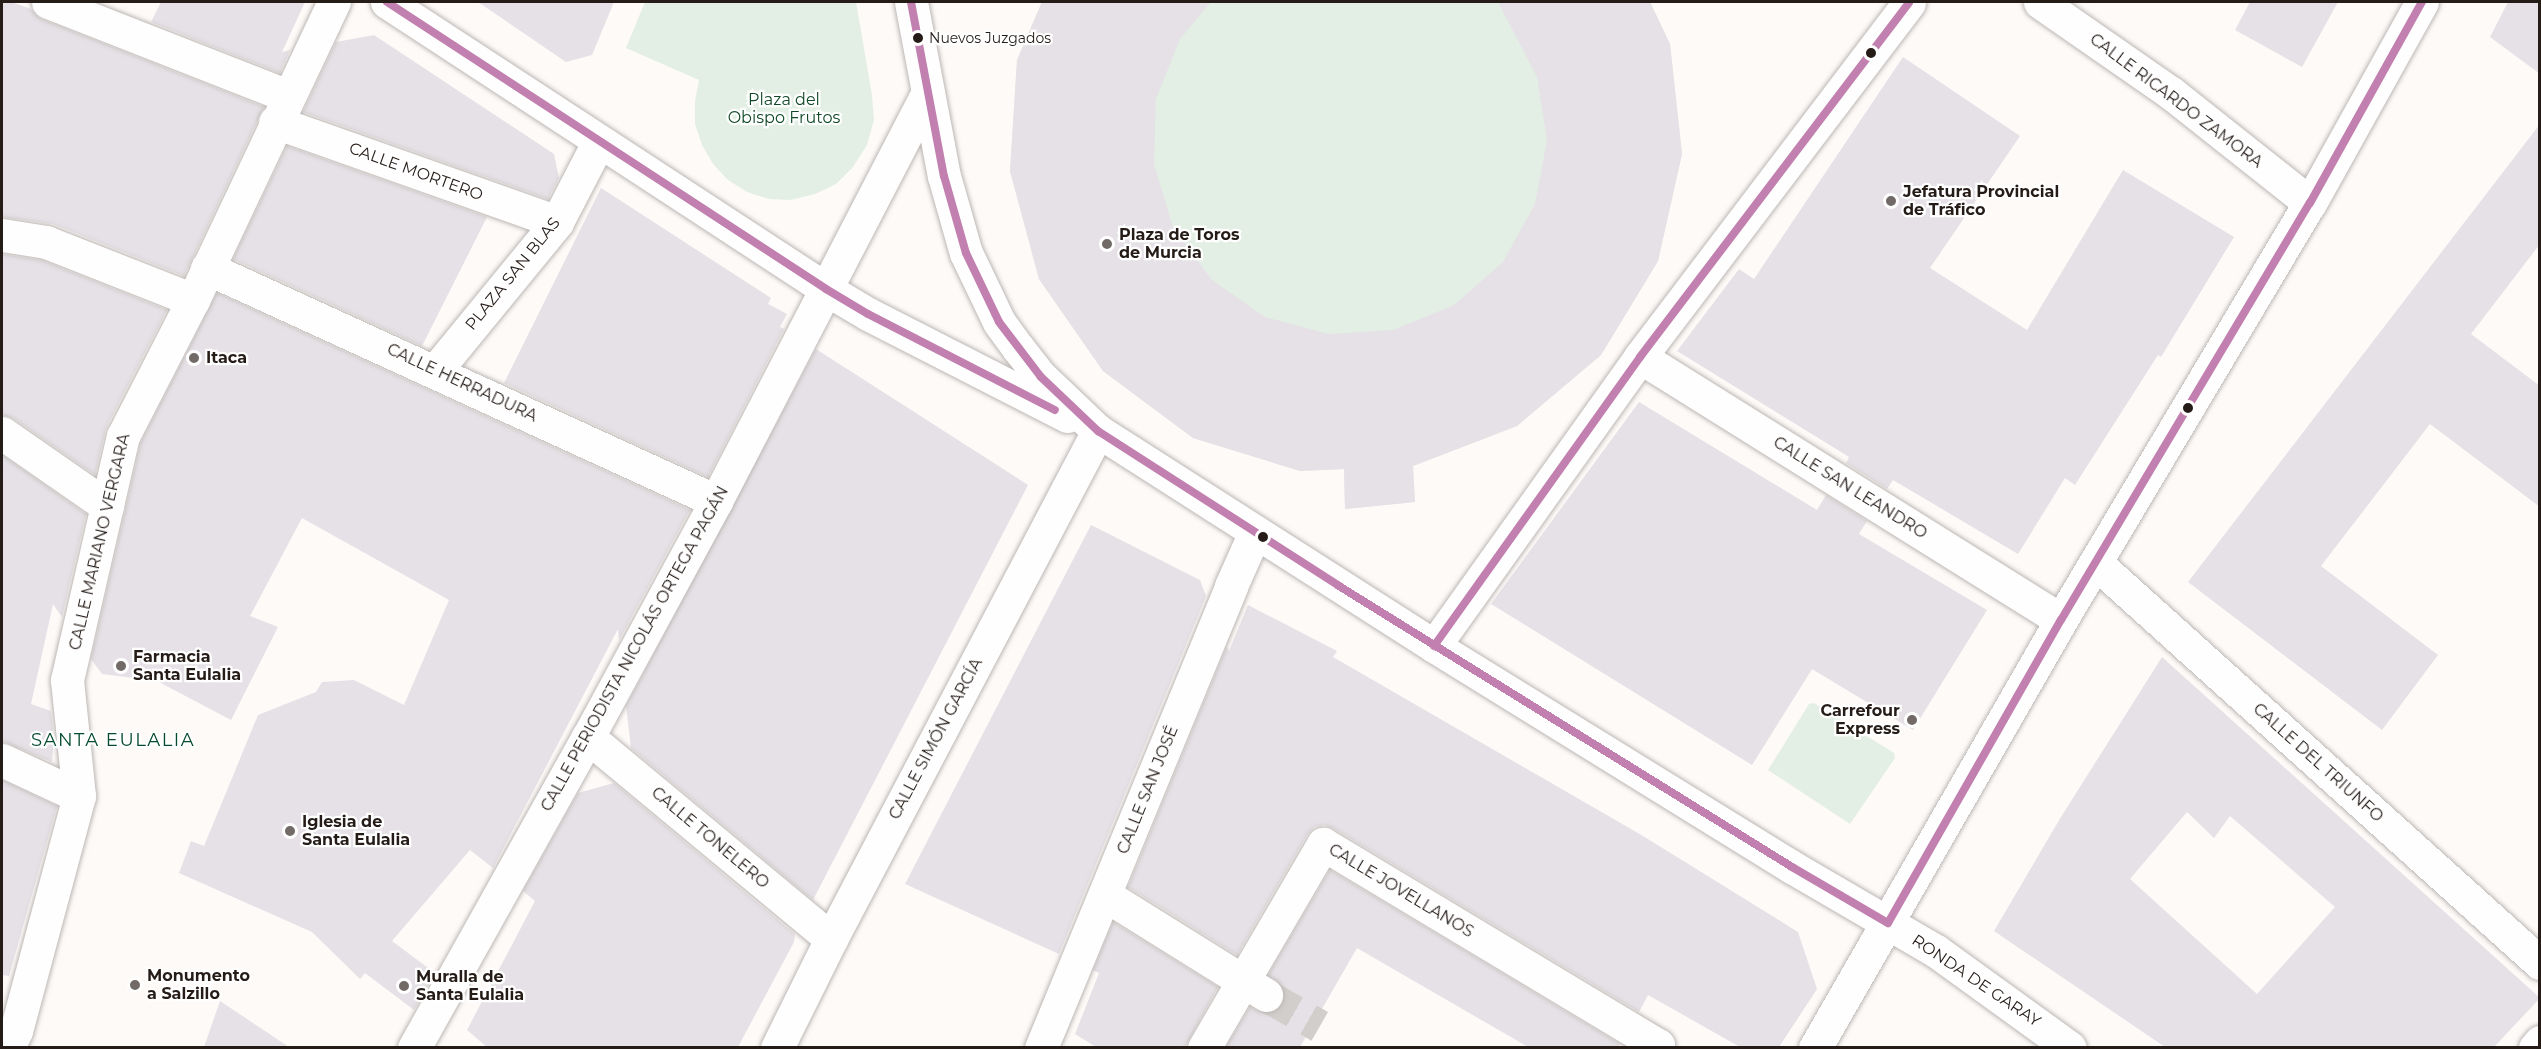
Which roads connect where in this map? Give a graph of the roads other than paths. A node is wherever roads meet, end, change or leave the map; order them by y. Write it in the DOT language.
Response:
graph roads {
  1 [pos="48,2"];
  2 [pos="334,2"];
  3 [pos="387,2"];
  4 [pos="911,2"];
  5 [pos="1908,2"];
  6 [pos="2040,2"];
  7 [pos="2422,2"];
  8 [pos="927,94"];
  9 [pos="282,109"];
  10 [pos="599,141"];
  11 [pos="2310,203"];
  12 [pos="557,222"];
  13 [pos="2,235"];
  14 [pos="207,267"];
  15 [pos="826,289"];
  16 [pos="193,300"];
  17 [pos="1640,357"];
  18 [pos="436,370"];
  19 [pos="1098,431"];
  20 [pos="2,433"];
  21 [pos="716,501"];
  22 [pos="107,506"];
  23 [pos="1255,532"];
  24 [pos="2096,563"];
  25 [pos="2061,620"];
  26 [pos="1434,646"];
  27 [pos="588,737"];
  28 [pos="2,760"];
  29 [pos="79,796"];
  30 [pos="1106,895"];
  31 [pos="1888,923"];
  32 [pos="831,939"];
  33 [pos="2540,963"];
  34 [pos="1255,988"];
  35 [pos="2540,1042"];
  36 [pos="8,1047"];
  37 [pos="414,1047"];
  38 [pos="777,1047"];
  39 [pos="1041,1047"];
  40 [pos="1204,1047"];
  41 [pos="1659,1047"];
  42 [pos="1815,1047"];
  43 [pos="2070,1047"];
  44 [pos="2535,1047"];
  1 -- 9 [label="street, CALLE MORTERO"];
  2 -- 9 [label="street, CALLE MARIANO VERGARA"];
  3 -- 10 [label="street"];
  4 -- 8 [label="street, RONDA DE GARAY"];
  5 -- 17 [label="street"];
  6 -- 11 [label="street, CALLE RICARDO ZAMORA"];
  7 -- 11 [label="street"];
  8 -- 15 [label="street, CALLE PERIODISTA NICOLÁS ORTEGA PAGÁN"];
  8 -- 19 [label="street, RONDA DE GARAY"];
  9 -- 12 [label="street, CALLE MORTERO"];
  9 -- 14 [label="street, CALLE MARIANO VERGARA"];
  10 -- 12 [label="street, PLAZA SAN BLAS"];
  10 -- 15 [label="street"];
  11 -- 24 [label="street"];
  12 -- 18 [label="street, PLAZA SAN BLAS"];
  13 -- 16 [label="street"];
  14 -- 16 [label="street, CALLE MARIANO VERGARA"];
  14 -- 18 [label="street, CALLE HERRADURA"];
  15 -- 19 [label="street"];
  15 -- 21 [label="street, CALLE PERIODISTA NICOLÁS ORTEGA PAGÁN"];
  16 -- 22 [label="street, CALLE MARIANO VERGARA"];
  17 -- 25 [label="street, CALLE SAN LEANDRO"];
  17 -- 26 [label="street"];
  18 -- 21 [label="street, CALLE HERRADURA"];
  19 -- 23 [label="street, RONDA DE GARAY"];
  19 -- 32 [label="street, CALLE SIMÓN GARCÍA"];
  20 -- 22 [label="street"];
  21 -- 27 [label="street, CALLE PERIODISTA NICOLÁS ORTEGA PAGÁN"];
  22 -- 29 [label="street, CALLE MARIANO VERGARA"];
  23 -- 26 [label="street, RONDA DE GARAY"];
  23 -- 30 [label="street, CALLE SAN JOSÉ"];
  24 -- 25 [label="street"];
  24 -- 33 [label="street, CALLE DEL TRIUNFO"];
  25 -- 31 [label="street"];
  26 -- 31 [label="street, RONDA DE GARAY"];
  27 -- 32 [label="street, CALLE TONELERO"];
  27 -- 37 [label="street, CALLE PERIODISTA NICOLÁS ORTEGA PAGÁN"];
  28 -- 29 [label="street"];
  29 -- 36 [label="street, CALLE MARIANO VERGARA"];
  30 -- 34 [label="street"];
  30 -- 39 [label="street, CALLE SAN JOSÉ"];
  31 -- 42 [label="street"];
  31 -- 43 [label="street, RONDA DE GARAY"];
  32 -- 38 [label="street, CALLE SIMÓN GARCÍA"];
  34 -- 40 [label="street"];
  34 -- 41 [label="street, CALLE JOVELLANOS"];
  35 -- 44 [label="street"];
}
